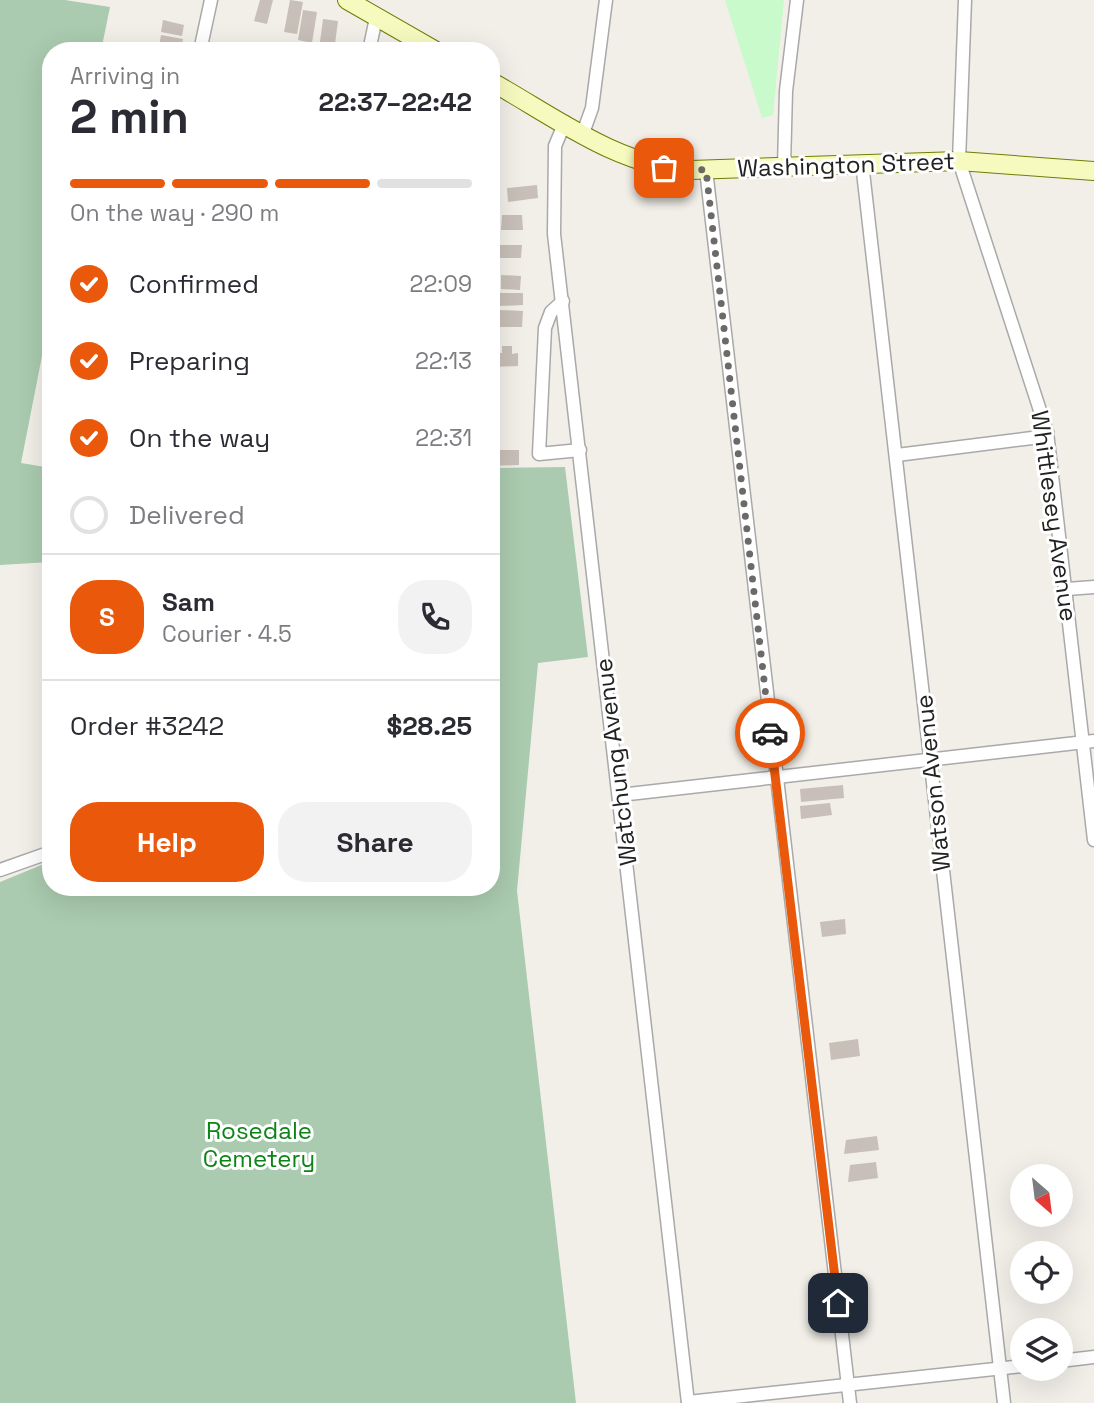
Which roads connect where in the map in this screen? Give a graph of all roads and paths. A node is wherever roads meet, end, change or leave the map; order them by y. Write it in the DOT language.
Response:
graph roads {
  1 [pos="211,0"];
  2 [pos="347,0"];
  3 [pos="606,0"];
  4 [pos="797,0"];
  5 [pos="965,0"];
  6 [pos="376,18"];
  7 [pos="202,42"];
  8 [pos="371,42"];
  9 [pos="420,42"];
  10 [pos="500,86"];
  11 [pos="565,122"];
  12 [pos="583,133"];
  13 [pos="959,161"];
  14 [pos="862,163"];
  15 [pos="784,166"];
  16 [pos="706,170"];
  17 [pos="1094,171"];
  18 [pos="563,301"];
  19 [pos="1047,432"];
  20 [pos="580,450"];
  21 [pos="897,455"];
  22 [pos="1094,587"];
  23 [pos="1067,589"];
  24 [pos="1088,742"];
  25 [pos="930,760"];
  26 [pos="775,775"];
  27 [pos="620,795"];
  28 [pos="1094,840"];
  29 [pos="42,855"];
  30 [pos="0,870"];
  31 [pos="1094,1357"];
  32 [pos="1073,1359"];
  33 [pos="1010,1367"];
  34 [pos="1000,1368"];
  35 [pos="848,1385"];
  36 [pos="688,1403"];
  37 [pos="850,1403"];
  38 [pos="1004,1403"];
  1 -- 7 [label="street"];
  2 -- 6 [label="main road"];
  3 -- 12 [label="street"];
  4 -- 15 [label="street"];
  5 -- 13 [label="street"];
  6 -- 8 [label="street"];
  6 -- 9 [label="main road"];
  10 -- 11 [label="main road, Washington Street"];
  11 -- 12 [label="main road, Washington Street"];
  11 -- 18 [label="street, Watchung Avenue"];
  12 -- 16 [label="main road, Washington Street"];
  13 -- 14 [label="main road, Washington Street"];
  13 -- 17 [label="main road, Washington Street"];
  13 -- 19 [label="street, Whittlesey Avenue"];
  14 -- 15 [label="main road, Washington Street"];
  14 -- 21 [label="street, Watson Avenue"];
  15 -- 16 [label="main road, Washington Street"];
  16 -- 26 [label="street"];
  18 -- 20 [label="street, Watchung Avenue"];
  18 -- 20 [label="street"];
  19 -- 21 [label="street"];
  19 -- 23 [label="street, Whittlesey Avenue"];
  20 -- 27 [label="street, Watchung Avenue"];
  21 -- 25 [label="street, Watson Avenue"];
  22 -- 23 [label="street"];
  23 -- 24 [label="street, Whittlesey Avenue"];
  24 -- 25 [label="street"];
  24 -- 28 [label="street, Whittlesey Avenue"];
  25 -- 26 [label="street"];
  25 -- 34 [label="street, Watson Avenue"];
  26 -- 27 [label="street"];
  26 -- 35 [label="street"];
  27 -- 36 [label="street, Watchung Avenue"];
  29 -- 30 [label="street"];
  31 -- 32 [label="street"];
  33 -- 34 [label="street"];
  34 -- 35 [label="street"];
  34 -- 38 [label="street, Watson Avenue"];
  35 -- 36 [label="street"];
  35 -- 37 [label="street"];
}
